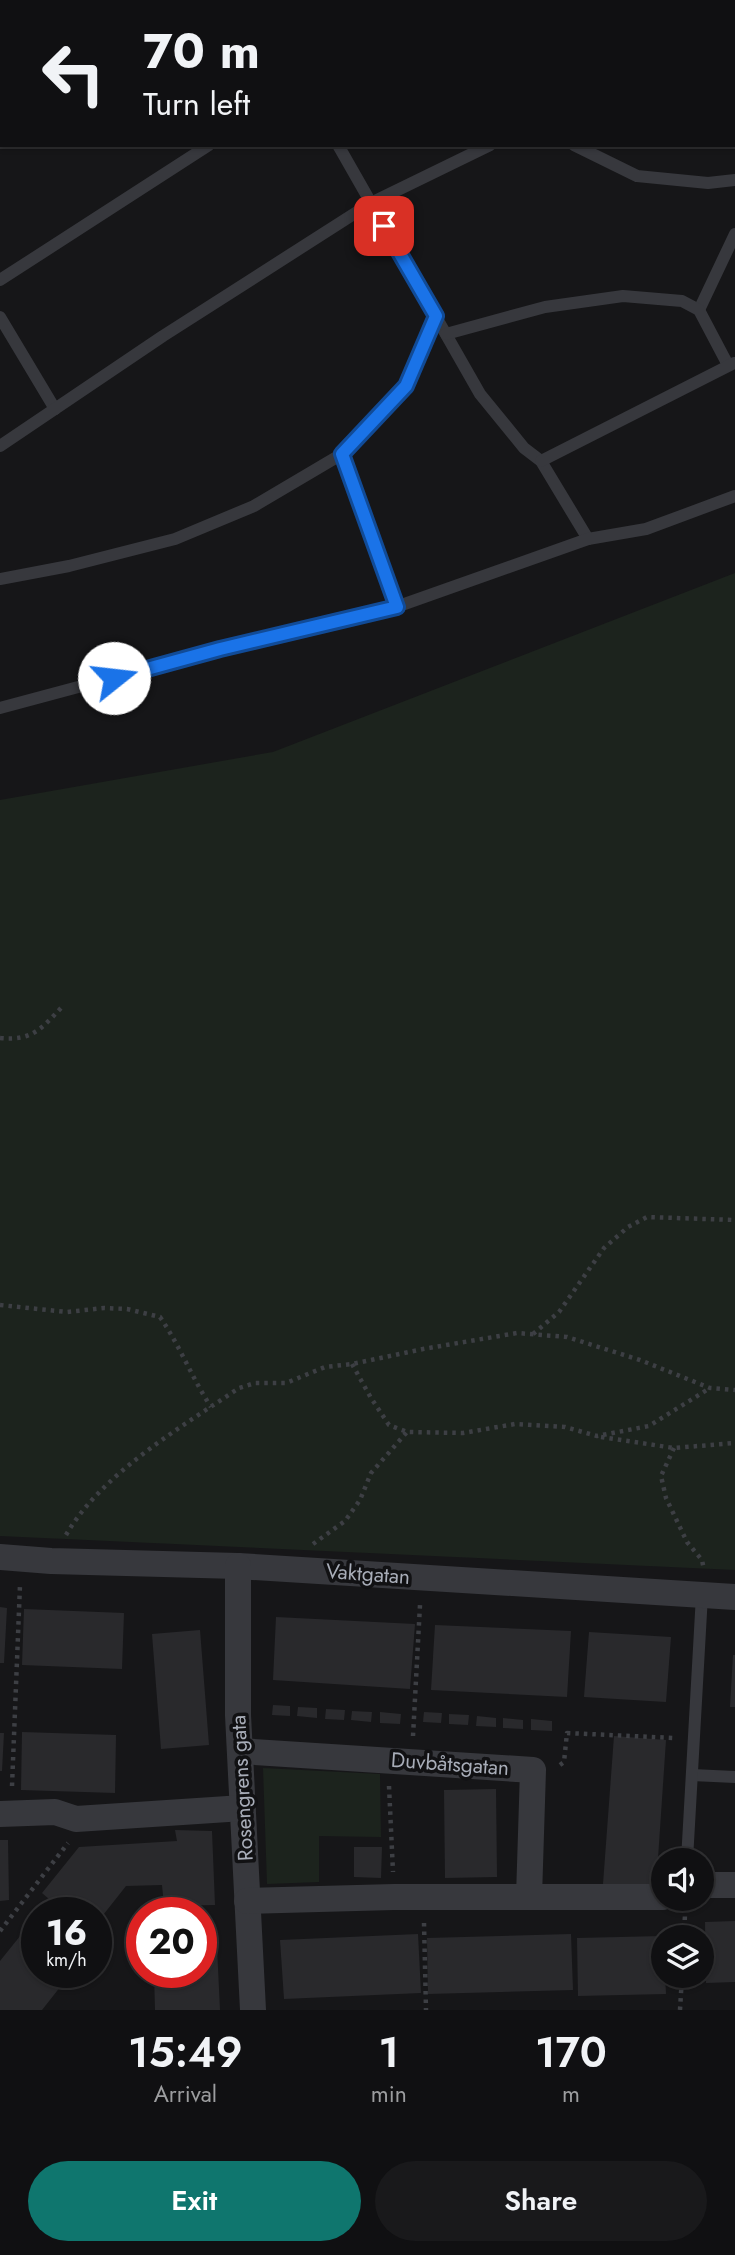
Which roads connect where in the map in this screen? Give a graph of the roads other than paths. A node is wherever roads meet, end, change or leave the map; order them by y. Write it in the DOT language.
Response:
graph roads {
  1 [pos="206,147"];
  2 [pos="339,147"];
  3 [pos="486,147"];
  4 [pos="578,147"];
  5 [pos="735,180"];
  6 [pos="371,203"];
  7 [pos="735,234"];
  8 [pos="0,280"];
  9 [pos="699,310"];
  10 [pos="436,316"];
  11 [pos="0,317"];
  12 [pos="446,334"];
  13 [pos="731,363"];
  14 [pos="55,409"];
  15 [pos="0,446"];
  16 [pos="342,454"];
  17 [pos="541,461"];
  18 [pos="735,496"];
  19 [pos="588,539"];
  20 [pos="0,579"];
  21 [pos="397,607"];
  22 [pos="0,708"];
  23 [pos="0,1557"];
  24 [pos="238,1566"];
  25 [pos="702,1595"];
  26 [pos="735,1597"];
  27 [pos="240,1751"];
  28 [pos="692,1775"];
  29 [pos="735,1777"];
  30 [pos="243,1808"];
  31 [pos="5,1813"];
  32 [pos="688,1848"];
  33 [pos="714,1885"];
  34 [pos="735,1885"];
  35 [pos="528,1897"];
  36 [pos="651,1897"];
  37 [pos="247,1901"];
  38 [pos="253,2010"];
  1 -- 8 [label="lane"];
  2 -- 6 [label="lane"];
  3 -- 6 [label="lane"];
  4 -- 5 [label="lane"];
  6 -- 10 [label="lane"];
  6 -- 14 [label="lane"];
  7 -- 9 [label="lane"];
  9 -- 12 [label="lane"];
  9 -- 13 [label="lane"];
  10 -- 12 [label="lane"];
  10 -- 16 [label="lane"];
  11 -- 14 [label="lane"];
  12 -- 17 [label="lane"];
  13 -- 17 [label="lane"];
  14 -- 15 [label="lane"];
  16 -- 20 [label="lane"];
  16 -- 21 [label="lane"];
  17 -- 19 [label="lane"];
  18 -- 19 [label="lane"];
  19 -- 21 [label="lane"];
  21 -- 22 [label="lane"];
  23 -- 24 [label="street, Vaktgatan"];
  24 -- 25 [label="street, Vaktgatan"];
  24 -- 27 [label="street, Rosengrens gata"];
  25 -- 26 [label="street, Vaktgatan"];
  25 -- 28 [label="lane"];
  27 -- 30 [label="street, Rosengrens gata"];
  27 -- 35 [label="street, Duvbåtsgatan"];
  28 -- 29 [label="lane"];
  28 -- 32 [label="lane"];
  30 -- 31 [label="street"];
  30 -- 37 [label="street, Rosengrens gata"];
  33 -- 34 [label="street"];
  35 -- 36 [label="street"];
  35 -- 37 [label="street"];
  37 -- 38 [label="street, Rosengrens gata"];
}
